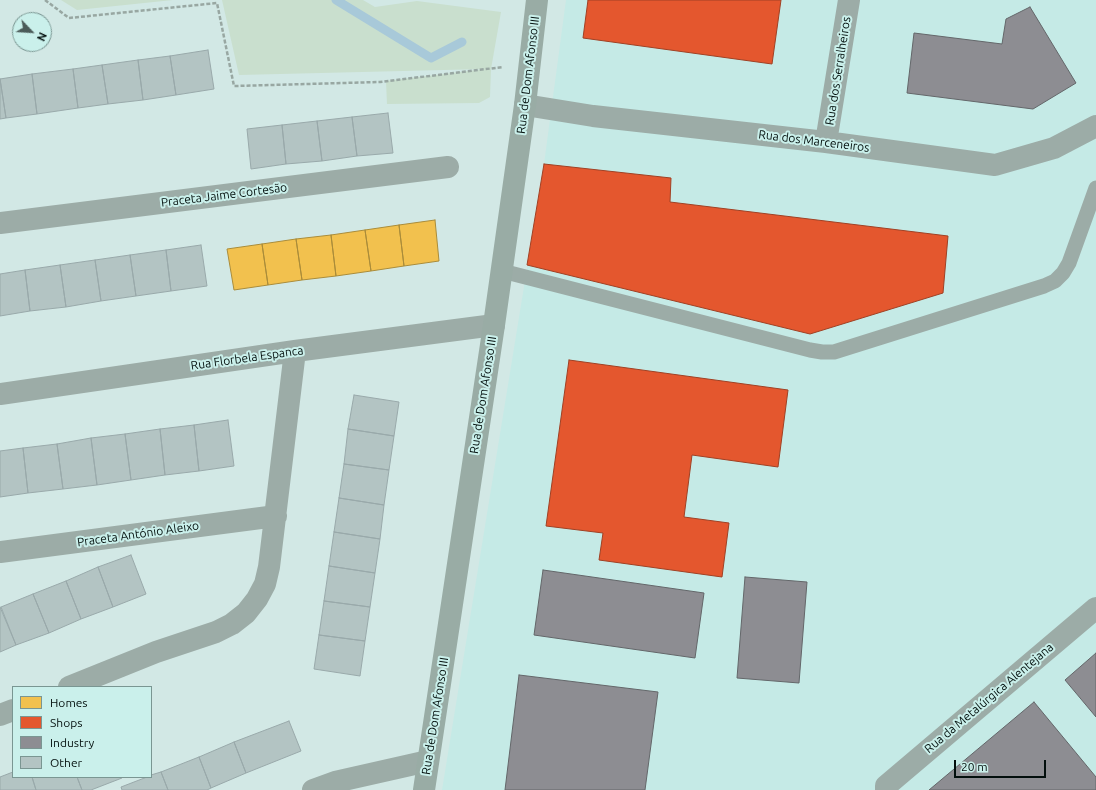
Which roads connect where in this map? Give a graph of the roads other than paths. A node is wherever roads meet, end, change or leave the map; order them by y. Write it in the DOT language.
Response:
graph roads {
  1 [pos="537,0"];
  2 [pos="848,0"];
  3 [pos="525,105"];
  4 [pos="1096,126"];
  5 [pos="826,142"];
  6 [pos="448,167"];
  7 [pos="1096,188"];
  8 [pos="0,223"];
  9 [pos="502,271"];
  10 [pos="494,325"];
  11 [pos="295,351"];
  12 [pos="0,394"];
  13 [pos="276,516"];
  14 [pos="0,552"];
  15 [pos="1096,608"];
  16 [pos="71,686"];
  17 [pos="12,710"];
  18 [pos="0,715"];
  19 [pos="428,761"];
  20 [pos="337,786"];
  21 [pos="313,790"];
  22 [pos="424,790"];
  23 [pos="886,790"];
  1 -- 3 [label="main road, Rua de Dom Afonso III"];
  2 -- 5 [label="street, Rua dos Serralheiros"];
  3 -- 5 [label="street, Rua dos Marceneiros"];
  3 -- 9 [label="main road, Rua de Dom Afonso III"];
  4 -- 5 [label="street, Rua dos Marceneiros"];
  6 -- 8 [label="street, Praceta Jaime Cortesão"];
  7 -- 9 [label="lane"];
  9 -- 10 [label="main road, Rua de Dom Afonso III"];
  10 -- 11 [label="street, Rua Florbela Espanca"];
  10 -- 19 [label="main road, Rua de Dom Afonso III"];
  11 -- 12 [label="street, Rua Florbela Espanca"];
  11 -- 13 [label="street"];
  13 -- 14 [label="street, Praceta António Aleixo"];
  13 -- 16 [label="street"];
  15 -- 23 [label="street, Rua da Metalúrgica Alentejana"];
  17 -- 18 [label="street"];
  19 -- 20 [label="street"];
  19 -- 22 [label="main road, Rua de Dom Afonso III"];
  20 -- 21 [label="street"];
}
